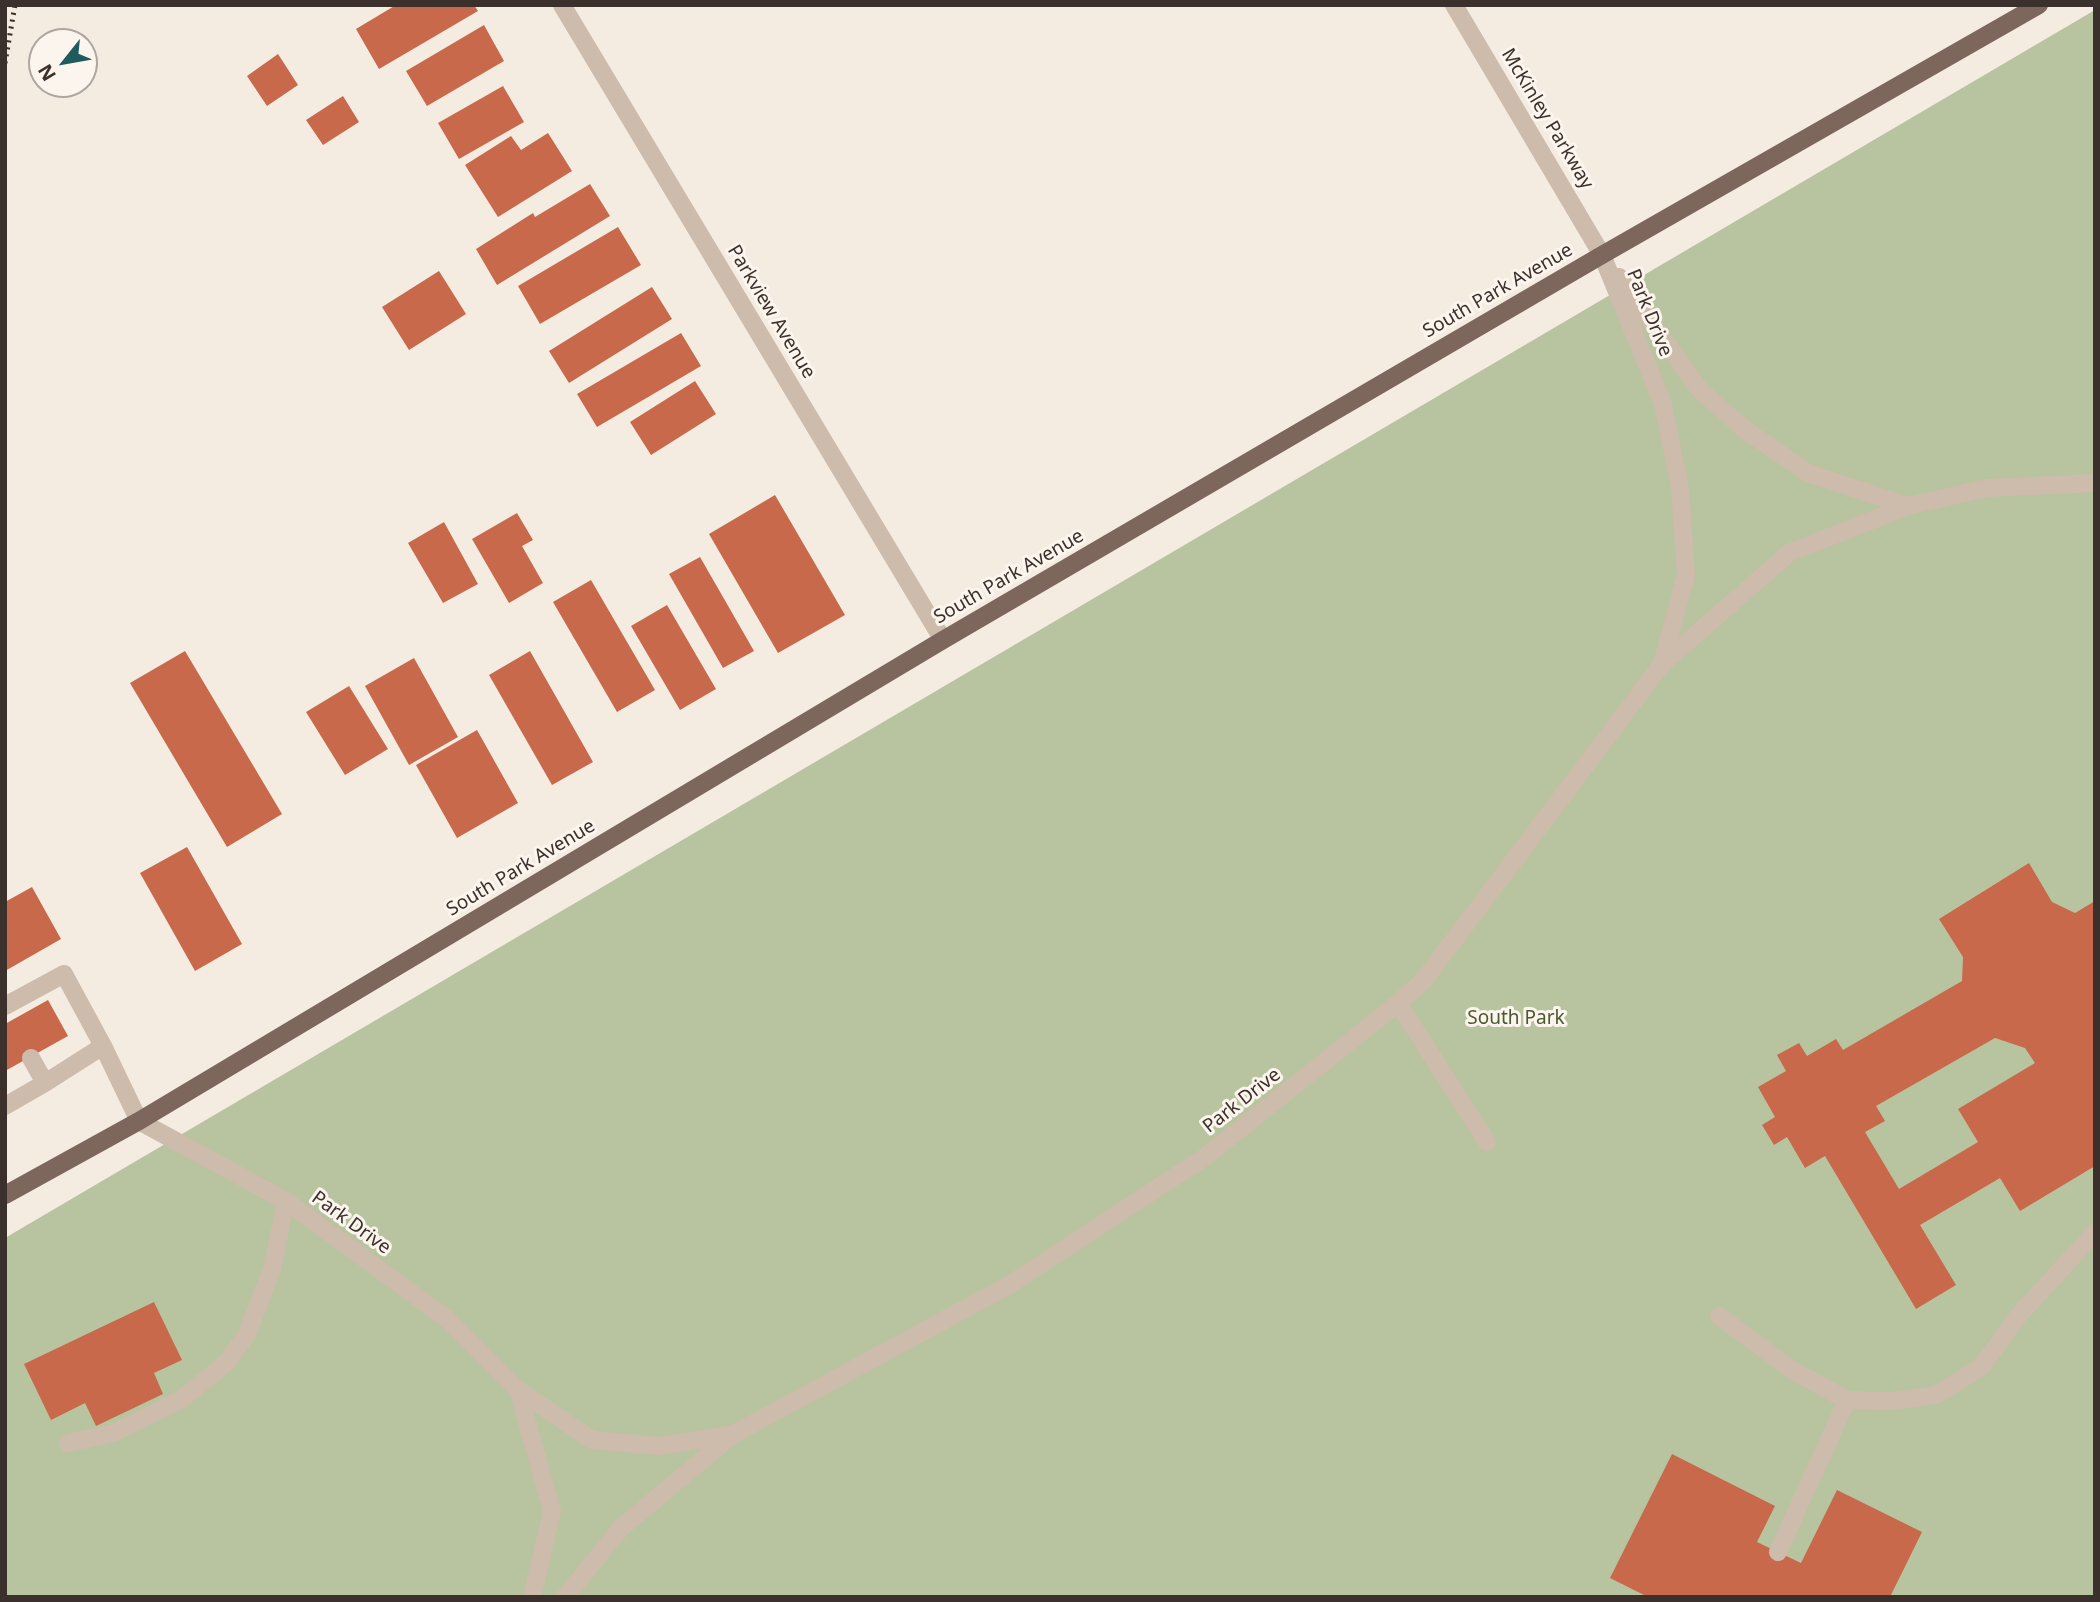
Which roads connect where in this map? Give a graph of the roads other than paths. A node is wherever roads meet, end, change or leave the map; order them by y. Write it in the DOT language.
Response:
graph roads {
  1 [pos="562,5"];
  2 [pos="1454,5"];
  3 [pos="2039,5"];
  4 [pos="1602,255"];
  5 [pos="2095,483"];
  6 [pos="1908,506"];
  7 [pos="943,640"];
  8 [pos="1662,664"];
  9 [pos="1398,1003"];
  10 [pos="7,1015"];
  11 [pos="103,1046"];
  12 [pos="31,1058"];
  13 [pos="45,1083"];
  14 [pos="5,1106"];
  15 [pos="138,1121"];
  16 [pos="1487,1142"];
  17 [pos="5,1195"];
  18 [pos="286,1201"];
  19 [pos="2095,1232"];
  20 [pos="1719,1316"];
  21 [pos="518,1390"];
  22 [pos="1847,1400"];
  23 [pos="732,1435"];
  24 [pos="68,1443"];
  25 [pos="1778,1552"];
  26 [pos="532,1597"];
  27 [pos="565,1597"];
  1 -- 7 [label="street, Parkview Avenue"];
  2 -- 4 [label="street, McKinley Parkway"];
  3 -- 4 [label="main road, South Park Avenue"];
  4 -- 6 [label="street, Park Drive"];
  4 -- 7 [label="main road, South Park Avenue"];
  4 -- 8 [label="street, Park Drive"];
  5 -- 6 [label="street, Park Drive"];
  6 -- 8 [label="street, Park Drive"];
  7 -- 15 [label="main road, South Park Avenue"];
  8 -- 9 [label="street, Park Drive"];
  9 -- 16 [label="street"];
  9 -- 23 [label="street, Park Drive"];
  10 -- 11 [label="street"];
  11 -- 13 [label="street"];
  11 -- 15 [label="street"];
  12 -- 13 [label="street"];
  13 -- 14 [label="street"];
  15 -- 17 [label="main road, South Park Avenue"];
  15 -- 18 [label="street, Park Drive"];
  18 -- 21 [label="street, Park Drive"];
  18 -- 24 [label="street"];
  19 -- 22 [label="street"];
  20 -- 22 [label="street"];
  21 -- 23 [label="street, Park Drive"];
  21 -- 26 [label="street, Park Drive"];
  22 -- 25 [label="street"];
  23 -- 27 [label="street, Park Drive"];
}
